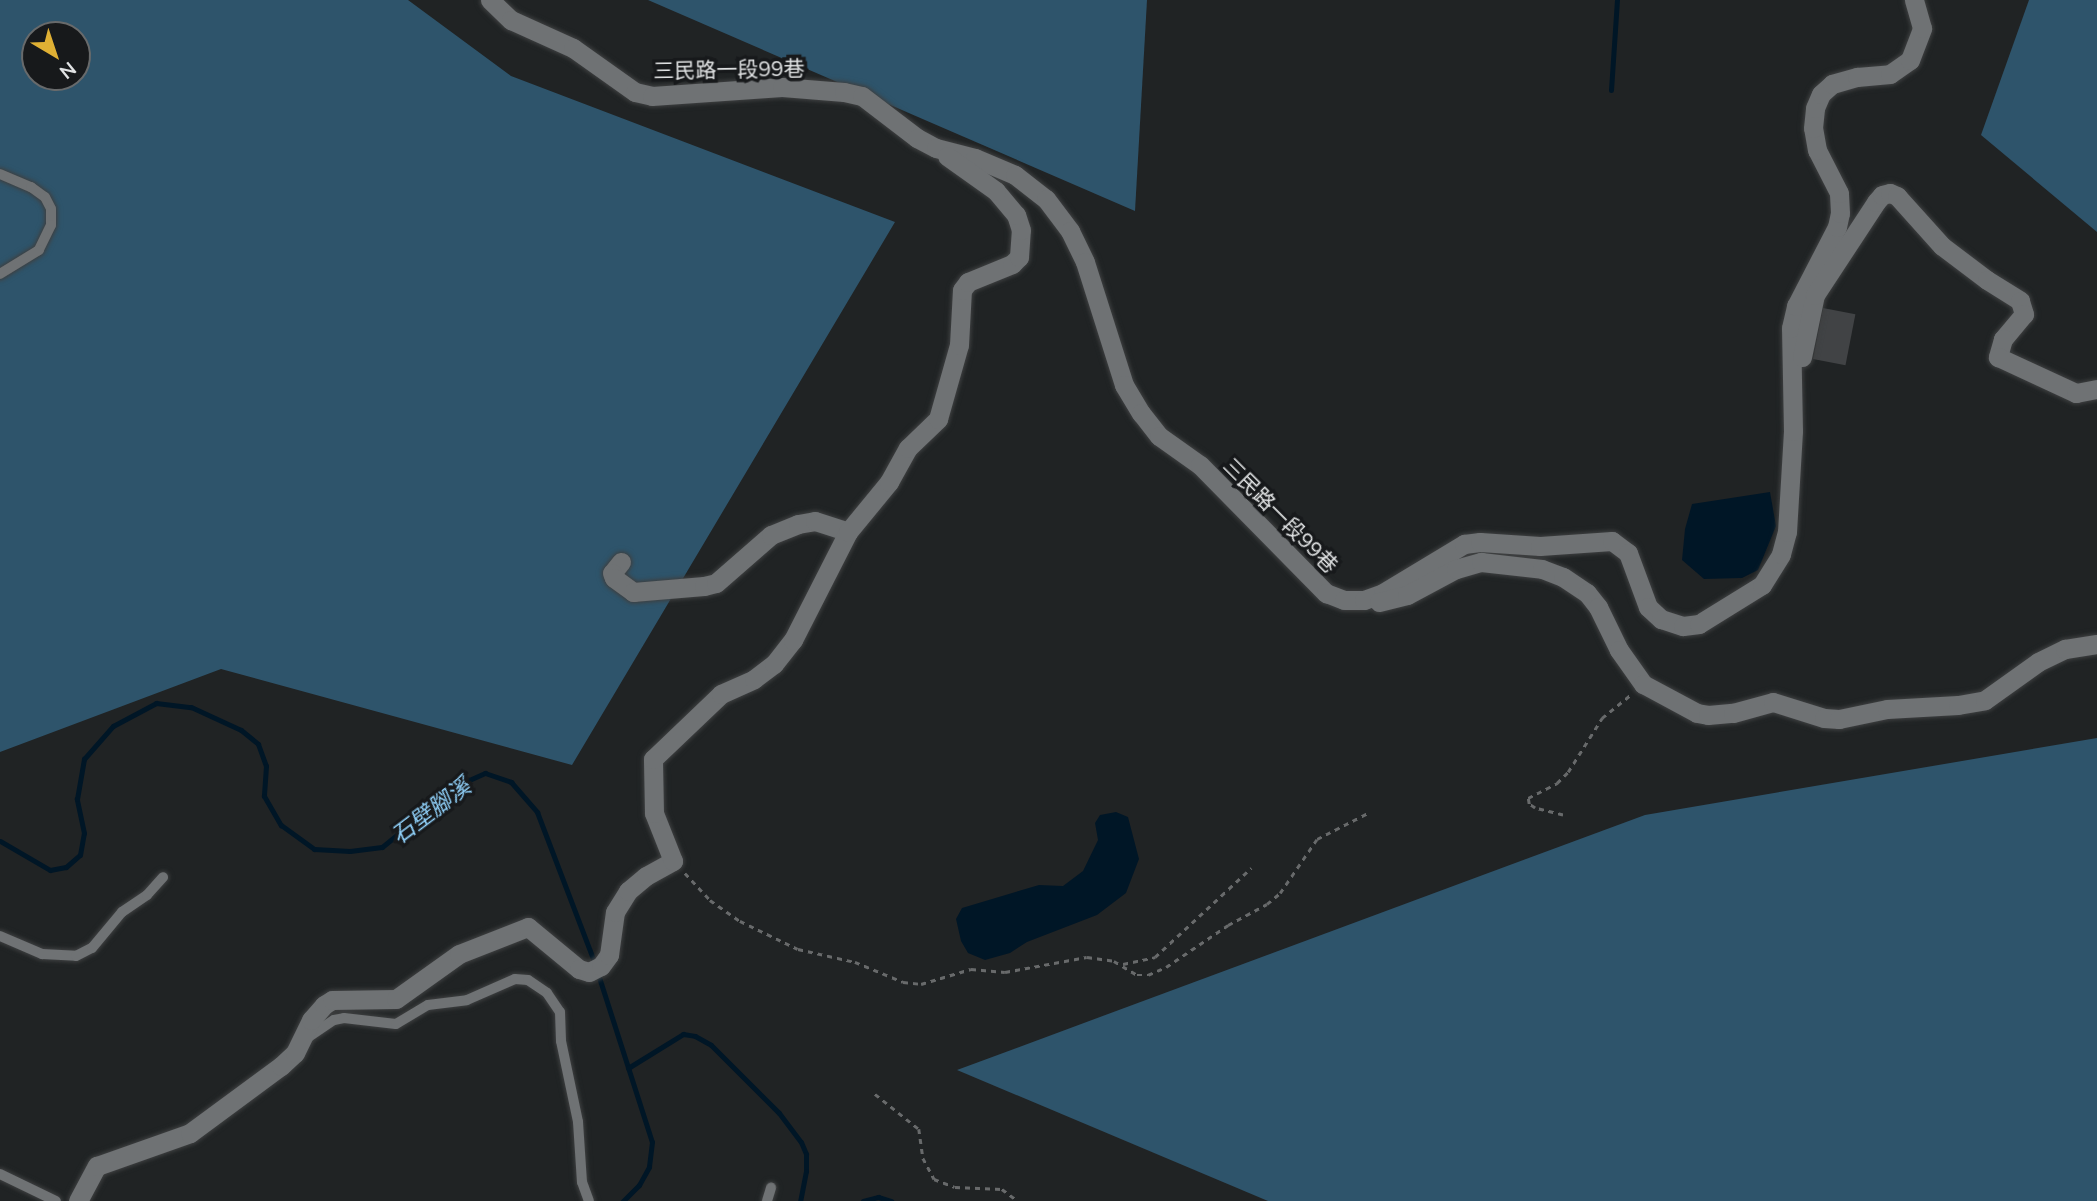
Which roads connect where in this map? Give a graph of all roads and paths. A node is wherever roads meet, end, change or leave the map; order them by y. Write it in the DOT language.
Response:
graph roads {
  1 [pos="490,0"];
  2 [pos="1914,0"];
  3 [pos="936,148"];
  4 [pos="0,174"];
  5 [pos="0,274"];
  6 [pos="2097,388"];
  7 [pos="1792,451"];
  8 [pos="848,532"];
  9 [pos="621,562"];
  10 [pos="1364,600"];
  11 [pos="2097,644"];
  12 [pos="1643,684"];
  13 [pos="1370,812"];
  14 [pos="1563,815"];
  15 [pos="673,861"];
  16 [pos="1251,868"];
  17 [pos="163,877"];
  18 [pos="0,936"];
  19 [pos="1123,964"];
  20 [pos="301,1043"];
  21 [pos="874,1094"];
  22 [pos="0,1174"];
  23 [pos="771,1188"];
  24 [pos="56,1201"];
  25 [pos="78,1201"];
  26 [pos="589,1201"];
  27 [pos="766,1201"];
  28 [pos="1018,1201"];
  1 -- 3 [label="street, 三民路一段99巷"];
  2 -- 7 [label="street"];
  3 -- 8 [label="street"];
  3 -- 10 [label="street, 三民路一段99巷"];
  4 -- 5 [label="lane"];
  6 -- 7 [label="street"];
  7 -- 10 [label="street"];
  8 -- 9 [label="street"];
  8 -- 15 [label="street"];
  10 -- 12 [label="street, 三民路一段99巷"];
  11 -- 12 [label="street"];
  12 -- 14 [label="path"];
  13 -- 19 [label="path"];
  15 -- 19 [label="path"];
  15 -- 20 [label="street"];
  16 -- 19 [label="path"];
  17 -- 18 [label="lane"];
  20 -- 25 [label="street"];
  20 -- 26 [label="lane"];
  21 -- 28 [label="path"];
  22 -- 24 [label="lane"];
  23 -- 27 [label="lane"];
}
